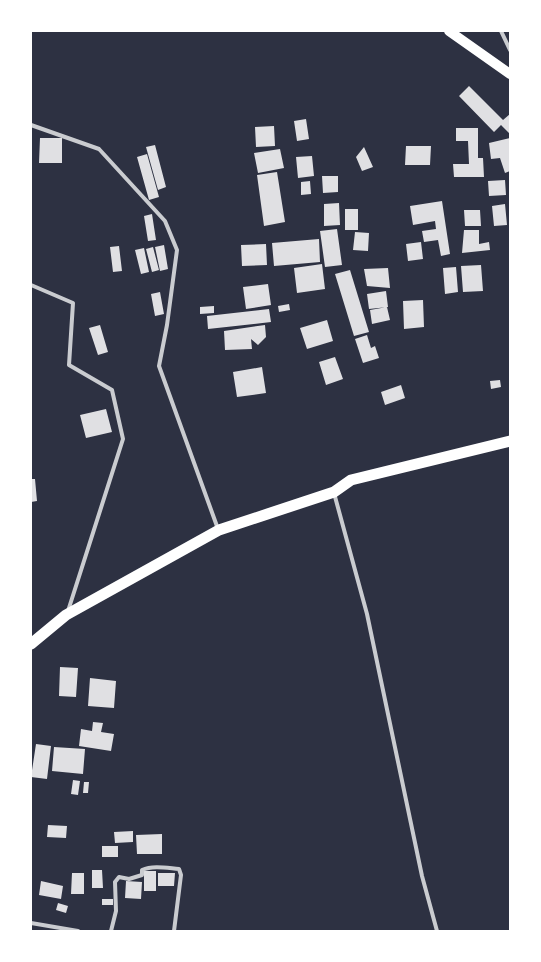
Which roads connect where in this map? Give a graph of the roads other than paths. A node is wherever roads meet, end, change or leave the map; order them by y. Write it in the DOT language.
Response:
graph roads {
  1 [pos="449,31"];
  2 [pos="501,31"];
  3 [pos="510,50"];
  4 [pos="510,74"];
  5 [pos="31,125"];
  6 [pos="31,285"];
  7 [pos="510,441"];
  8 [pos="334,492"];
  9 [pos="219,530"];
  10 [pos="66,615"];
  11 [pos="31,644"];
  12 [pos="31,923"];
  13 [pos="78,931"];
  14 [pos="111,931"];
  15 [pos="174,931"];
  16 [pos="437,931"];
  1 -- 4 [label="main road"];
  2 -- 3 [label="street"];
  5 -- 9 [label="street"];
  6 -- 10 [label="street"];
  7 -- 8 [label="highway"];
  8 -- 9 [label="highway"];
  8 -- 16 [label="street"];
  9 -- 10 [label="highway"];
  10 -- 11 [label="highway"];
  12 -- 13 [label="street"];
  14 -- 15 [label="street"];
}
